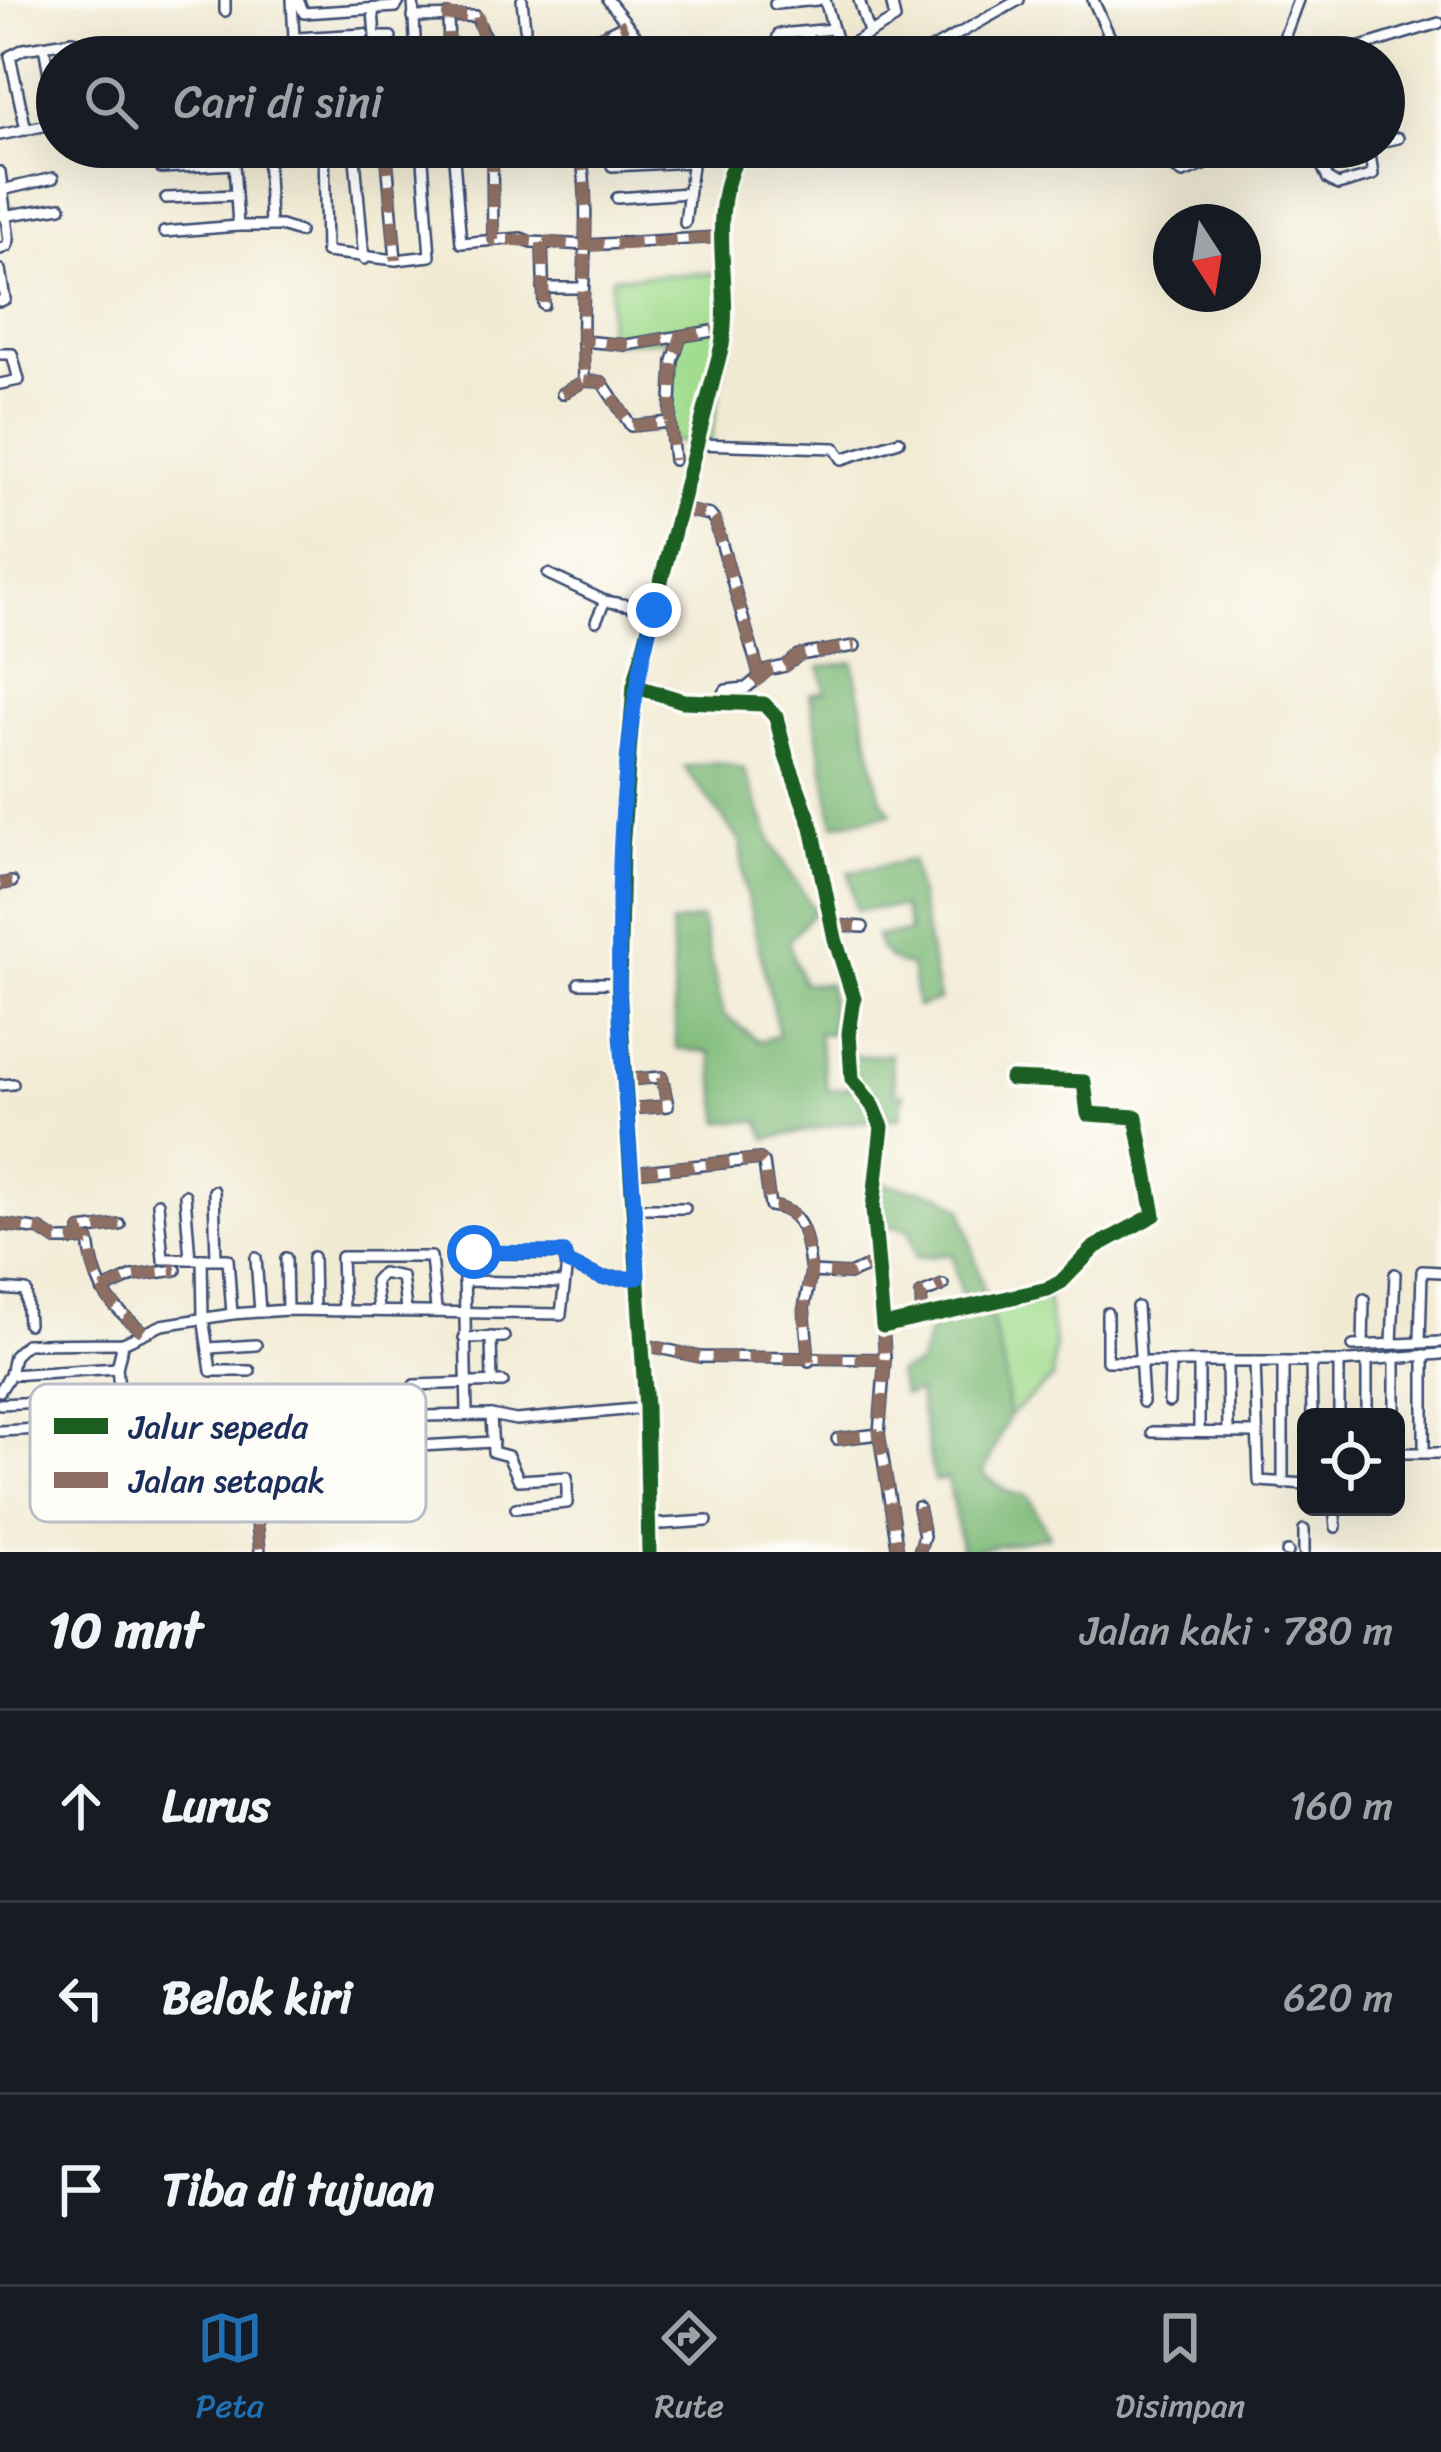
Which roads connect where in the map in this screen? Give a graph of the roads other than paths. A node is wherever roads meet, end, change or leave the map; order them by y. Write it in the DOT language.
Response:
graph roads {
  1 [pos="295,0"];
  2 [pos="400,0"];
  3 [pos="412,0"];
  4 [pos="472,0"];
  5 [pos="522,0"];
  6 [pos="608,0"];
  7 [pos="821,0"];
  8 [pos="859,0"];
  9 [pos="891,0"];
  10 [pos="1019,0"];
  11 [pos="1093,0"];
  12 [pos="1298,0"];
  13 [pos="775,4"];
  14 [pos="373,10"];
  15 [pos="448,15"];
  16 [pos="476,16"];
  17 [pos="413,17"];
  18 [pos="1439,23"];
  19 [pos="626,24"];
  20 [pos="525,28"];
  21 [pos="833,29"];
  22 [pos="808,32"];
  23 [pos="868,32"];
  24 [pos="364,34"];
  25 [pos="346,35"];
  26 [pos="296,36"];
  27 [pos="329,36"];
  28 [pos="375,36"];
  29 [pos="414,36"];
  30 [pos="448,36"];
  31 [pos="485,36"];
  32 [pos="602,36"];
  33 [pos="636,36"];
  34 [pos="778,36"];
  35 [pos="807,36"];
  36 [pos="835,36"];
  37 [pos="863,36"];
  38 [pos="955,36"];
  39 [pos="1109,36"];
  40 [pos="1285,36"];
  41 [pos="1396,36"];
  42 [pos="36,47"];
  43 [pos="36,127"];
  44 [pos="26,130"];
  45 [pos="0,135"];
  46 [pos="234,168"];
  47 [pos="268,168"];
  48 [pos="324,168"];
  49 [pos="356,168"];
  50 [pos="388,168"];
  51 [pos="425,168"];
  52 [pos="454,168"];
  53 [pos="492,168"];
  54 [pos="582,168"];
  55 [pos="691,168"];
  56 [pos="733,168"];
  57 [pos="1323,168"];
  58 [pos="1372,168"];
  59 [pos="0,172"];
  60 [pos="53,178"];
  61 [pos="2,190"];
  62 [pos="688,193"];
  63 [pos="236,195"];
  64 [pos="166,198"];
  65 [pos="617,198"];
  66 [pos="61,207"];
  67 [pos="2,216"];
  68 [pos="685,223"];
  69 [pos="270,225"];
  70 [pos="238,226"];
  71 [pos="164,232"];
  72 [pos="299,232"];
  73 [pos="719,237"];
  74 [pos="493,240"];
  75 [pos="542,243"];
  76 [pos="588,245"];
  77 [pos="0,249"];
  78 [pos="364,259"];
  79 [pos="396,260"];
  80 [pos="0,270"];
  81 [pos="543,288"];
  82 [pos="581,288"];
  83 [pos="0,301"];
  84 [pos="544,305"];
  85 [pos="725,329"];
  86 [pos="680,336"];
  87 [pos="0,338"];
  88 [pos="583,341"];
  89 [pos="2,354"];
  90 [pos="584,382"];
  91 [pos="0,384"];
  92 [pos="562,394"];
  93 [pos="670,422"];
  94 [pos="899,441"];
  95 [pos="697,444"];
  96 [pos="674,460"];
  97 [pos="680,509"];
  98 [pos="548,574"];
  99 [pos="605,602"];
  100 [pos="654,610"];
  101 [pos="596,621"];
  102 [pos="855,646"];
  103 [pos="760,677"];
  104 [pos="634,686"];
  105 [pos="719,701"];
  106 [pos="832,926"];
  107 [pos="863,927"];
  108 [pos="579,983"];
  109 [pos="619,983"];
  110 [pos="1011,1079"];
  111 [pos="626,1080"];
  112 [pos="13,1084"];
  113 [pos="0,1085"];
  114 [pos="628,1109"];
  115 [pos="634,1172"];
  116 [pos="214,1191"];
  117 [pos="185,1195"];
  118 [pos="158,1203"];
  119 [pos="636,1208"];
  120 [pos="685,1208"];
  121 [pos="0,1224"];
  122 [pos="120,1225"];
  123 [pos="81,1240"];
  124 [pos="216,1258"];
  125 [pos="256,1258"];
  126 [pos="286,1258"];
  127 [pos="313,1258"];
  128 [pos="196,1259"];
  129 [pos="879,1262"];
  130 [pos="567,1263"];
  131 [pos="176,1270"];
  132 [pos="811,1272"];
  133 [pos="1441,1272"];
  134 [pos="1395,1274"];
  135 [pos="638,1278"];
  136 [pos="464,1281"];
  137 [pos="564,1283"];
  138 [pos="943,1285"];
  139 [pos="0,1289"];
  140 [pos="102,1290"];
  141 [pos="1364,1299"];
  142 [pos="1137,1307"];
  143 [pos="378,1309"];
  144 [pos="406,1309"];
  145 [pos="287,1310"];
  146 [pos="314,1310"];
  147 [pos="343,1310"];
  148 [pos="436,1310"];
  149 [pos="464,1311"];
  150 [pos="260,1312"];
  151 [pos="232,1313"];
  152 [pos="1107,1313"];
  153 [pos="922,1314"];
  154 [pos="203,1317"];
  155 [pos="28,1324"];
  156 [pos="883,1326"];
  157 [pos="144,1333"];
  158 [pos="491,1337"];
  159 [pos="504,1337"];
  160 [pos="464,1338"];
  161 [pos="1420,1341"];
  162 [pos="1441,1342"];
  163 [pos="123,1343"];
  164 [pos="1392,1343"];
  165 [pos="641,1344"];
  166 [pos="256,1345"];
  167 [pos="209,1348"];
  168 [pos="1441,1354"];
  169 [pos="1424,1355"];
  170 [pos="1395,1357"];
  171 [pos="885,1359"];
  172 [pos="1367,1360"];
  173 [pos="809,1361"];
  174 [pos="1140,1362"];
  175 [pos="1170,1362"];
  176 [pos="1199,1362"];
  177 [pos="1227,1362"];
  178 [pos="1255,1362"];
  179 [pos="1283,1362"];
  180 [pos="1312,1362"];
  181 [pos="1339,1362"];
  182 [pos="117,1368"];
  183 [pos="250,1371"];
  184 [pos="10,1376"];
  185 [pos="118,1384"];
  186 [pos="465,1384"];
  187 [pos="426,1385"];
  188 [pos="0,1391"];
  189 [pos="30,1402"];
  190 [pos="1143,1402"];
  191 [pos="1169,1402"];
  192 [pos="0,1404"];
  193 [pos="646,1408"];
  194 [pos="1312,1408"];
  195 [pos="1339,1408"];
  196 [pos="1367,1408"];
  197 [pos="1395,1408"];
  198 [pos="491,1414"];
  199 [pos="467,1415"];
  200 [pos="426,1416"];
  201 [pos="30,1429"];
  202 [pos="0,1430"];
  203 [pos="1152,1432"];
  204 [pos="1199,1432"];
  205 [pos="1228,1432"];
  206 [pos="1256,1433"];
  207 [pos="879,1434"];
  208 [pos="837,1439"];
  209 [pos="493,1442"];
  210 [pos="426,1445"];
  211 [pos="1424,1452"];
  212 [pos="1405,1453"];
  213 [pos="1441,1453"];
  214 [pos="1283,1484"];
  215 [pos="1297,1484"];
  216 [pos="918,1507"];
  217 [pos="516,1508"];
  218 [pos="1335,1516"];
  219 [pos="707,1521"];
  220 [pos="257,1522"];
  221 [pos="648,1525"];
  222 [pos="1336,1527"];
  223 [pos="1304,1530"];
  224 [pos="260,1552"];
  225 [pos="649,1552"];
  226 [pos="898,1552"];
  227 [pos="919,1552"];
  228 [pos="1306,1552"];
  1 -- 14 [label="street"];
  1 -- 26 [label="street"];
  2 -- 14 [label="street"];
  3 -- 17 [label="street"];
  4 -- 16 [label="street"];
  5 -- 20 [label="street"];
  6 -- 19 [label="street"];
  7 -- 13 [label="street"];
  7 -- 21 [label="street"];
  8 -- 23 [label="street"];
  9 -- 23 [label="street"];
  10 -- 38 [label="street"];
  11 -- 39 [label="street"];
  12 -- 40 [label="street"];
  14 -- 28 [label="street"];
  15 -- 16 [label="street"];
  15 -- 17 [label="street"];
  15 -- 30 [label="street"];
  16 -- 31 [label="street"];
  17 -- 29 [label="street"];
  18 -- 41 [label="street"];
  19 -- 32 [label="street"];
  19 -- 33 [label="street"];
  21 -- 22 [label="street"];
  21 -- 36 [label="street"];
  22 -- 34 [label="street"];
  22 -- 35 [label="street"];
  23 -- 37 [label="street"];
  24 -- 25 [label="street"];
  25 -- 27 [label="street"];
  42 -- 44 [label="street"];
  43 -- 44 [label="street"];
  44 -- 45 [label="street"];
  46 -- 63 [label="street"];
  47 -- 69 [label="street"];
  48 -- 78 [label="street"];
  49 -- 78 [label="street"];
  50 -- 79 [label="street"];
  51 -- 79 [label="street"];
  52 -- 74 [label="street"];
  53 -- 74 [label="street"];
  54 -- 76 [label="street"];
  55 -- 62 [label="street"];
  56 -- 73 [label="street"];
  57 -- 58 [label="street"];
  59 -- 61 [label="street"];
  60 -- 61 [label="street"];
  61 -- 67 [label="street"];
  62 -- 65 [label="street"];
  62 -- 68 [label="street"];
  63 -- 64 [label="street"];
  63 -- 70 [label="street"];
  66 -- 67 [label="street"];
  67 -- 77 [label="street"];
  69 -- 70 [label="street"];
  69 -- 72 [label="street"];
  70 -- 71 [label="street"];
  73 -- 76 [label="street"];
  73 -- 85 [label="street"];
  74 -- 75 [label="street"];
  75 -- 76 [label="street"];
  75 -- 81 [label="street"];
  76 -- 82 [label="street"];
  78 -- 79 [label="street"];
  80 -- 83 [label="street"];
  81 -- 82 [label="street"];
  81 -- 84 [label="street"];
  82 -- 88 [label="street"];
  85 -- 86 [label="street"];
  85 -- 95 [label="street"];
  86 -- 88 [label="street"];
  86 -- 93 [label="street"];
  87 -- 89 [label="street"];
  88 -- 90 [label="street"];
  89 -- 91 [label="street"];
  90 -- 92 [label="street"];
  90 -- 93 [label="street"];
  93 -- 96 [label="street"];
  94 -- 95 [label="street"];
  95 -- 97 [label="street"];
  97 -- 100 [label="street"];
  97 -- 103 [label="street"];
  98 -- 99 [label="street"];
  99 -- 100 [label="street"];
  99 -- 101 [label="street"];
  100 -- 104 [label="street"];
  102 -- 103 [label="street"];
  103 -- 105 [label="street"];
  104 -- 105 [label="street"];
  104 -- 109 [label="street"];
  105 -- 106 [label="street"];
  106 -- 107 [label="street"];
  106 -- 129 [label="street"];
  108 -- 109 [label="street"];
  109 -- 111 [label="street"];
  110 -- 153 [label="street"];
  111 -- 114 [label="street"];
  111 -- 114 [label="street"];
  112 -- 113 [label="street"];
  114 -- 115 [label="street"];
  115 -- 119 [label="street"];
  115 -- 132 [label="street"];
  116 -- 124 [label="street"];
  117 -- 128 [label="street"];
  118 -- 128 [label="street"];
  119 -- 120 [label="street"];
  119 -- 135 [label="street"];
  121 -- 123 [label="street"];
  122 -- 123 [label="street"];
  123 -- 140 [label="street"];
  124 -- 128 [label="street"];
  124 -- 151 [label="street"];
  125 -- 150 [label="street"];
  126 -- 145 [label="street"];
  127 -- 146 [label="street"];
  128 -- 154 [label="street"];
  129 -- 132 [label="street"];
  129 -- 156 [label="street"];
  130 -- 135 [label="street"];
  130 -- 136 [label="street"];
  130 -- 137 [label="street"];
  131 -- 140 [label="street"];
  132 -- 173 [label="street"];
  133 -- 161 [label="street"];
  134 -- 164 [label="street"];
  135 -- 165 [label="street"];
  136 -- 137 [label="street"];
  136 -- 149 [label="street"];
  137 -- 149 [label="street"];
  138 -- 153 [label="street"];
  139 -- 155 [label="street"];
  140 -- 157 [label="street"];
  141 -- 164 [label="street"];
  142 -- 174 [label="street"];
  143 -- 144 [label="street"];
  143 -- 144 [label="street"];
  143 -- 147 [label="street"];
  144 -- 148 [label="street"];
  145 -- 146 [label="street"];
  145 -- 150 [label="street"];
  146 -- 147 [label="street"];
  147 -- 148 [label="street"];
  148 -- 149 [label="street"];
  149 -- 160 [label="street"];
  150 -- 151 [label="street"];
  151 -- 154 [label="street"];
  152 -- 174 [label="street"];
  153 -- 156 [label="street"];
  154 -- 157 [label="street"];
  154 -- 167 [label="street"];
  156 -- 171 [label="street"];
  157 -- 163 [label="street"];
  158 -- 159 [label="street"];
  158 -- 160 [label="street"];
  158 -- 186 [label="street"];
  160 -- 186 [label="street"];
  161 -- 162 [label="street"];
  161 -- 164 [label="street"];
  163 -- 182 [label="street"];
  163 -- 184 [label="street"];
  165 -- 173 [label="street"];
  165 -- 193 [label="street"];
  166 -- 167 [label="street"];
  167 -- 183 [label="street"];
  168 -- 169 [label="street"];
  169 -- 170 [label="street"];
  169 -- 211 [label="street"];
  170 -- 172 [label="street"];
  170 -- 197 [label="street"];
  171 -- 173 [label="street"];
  171 -- 207 [label="street"];
  172 -- 181 [label="street"];
  172 -- 196 [label="street"];
  174 -- 175 [label="street"];
  174 -- 190 [label="street"];
  175 -- 176 [label="street"];
  175 -- 191 [label="street"];
  176 -- 177 [label="street"];
  176 -- 204 [label="street"];
  177 -- 178 [label="street"];
  177 -- 205 [label="street"];
  178 -- 179 [label="street"];
  178 -- 206 [label="street"];
  179 -- 180 [label="street"];
  179 -- 214 [label="street"];
  180 -- 181 [label="street"];
  180 -- 194 [label="street"];
  181 -- 195 [label="street"];
  182 -- 184 [label="street"];
  182 -- 185 [label="street"];
  184 -- 188 [label="street"];
  186 -- 187 [label="street"];
  186 -- 199 [label="street"];
  189 -- 192 [label="street"];
  193 -- 198 [label="street"];
  193 -- 221 [label="street"];
  198 -- 199 [label="street"];
  198 -- 209 [label="street"];
  199 -- 200 [label="street"];
  201 -- 202 [label="street"];
  203 -- 204 [label="street"];
  204 -- 205 [label="street"];
  205 -- 206 [label="street"];
  206 -- 214 [label="street"];
  207 -- 208 [label="street"];
  207 -- 226 [label="street"];
  209 -- 210 [label="street"];
  209 -- 217 [label="street"];
  211 -- 212 [label="street"];
  211 -- 213 [label="street"];
  214 -- 215 [label="street"];
  216 -- 227 [label="street"];
  218 -- 222 [label="street"];
  219 -- 221 [label="street"];
  220 -- 224 [label="street"];
  221 -- 225 [label="street"];
  223 -- 228 [label="street"];
}
